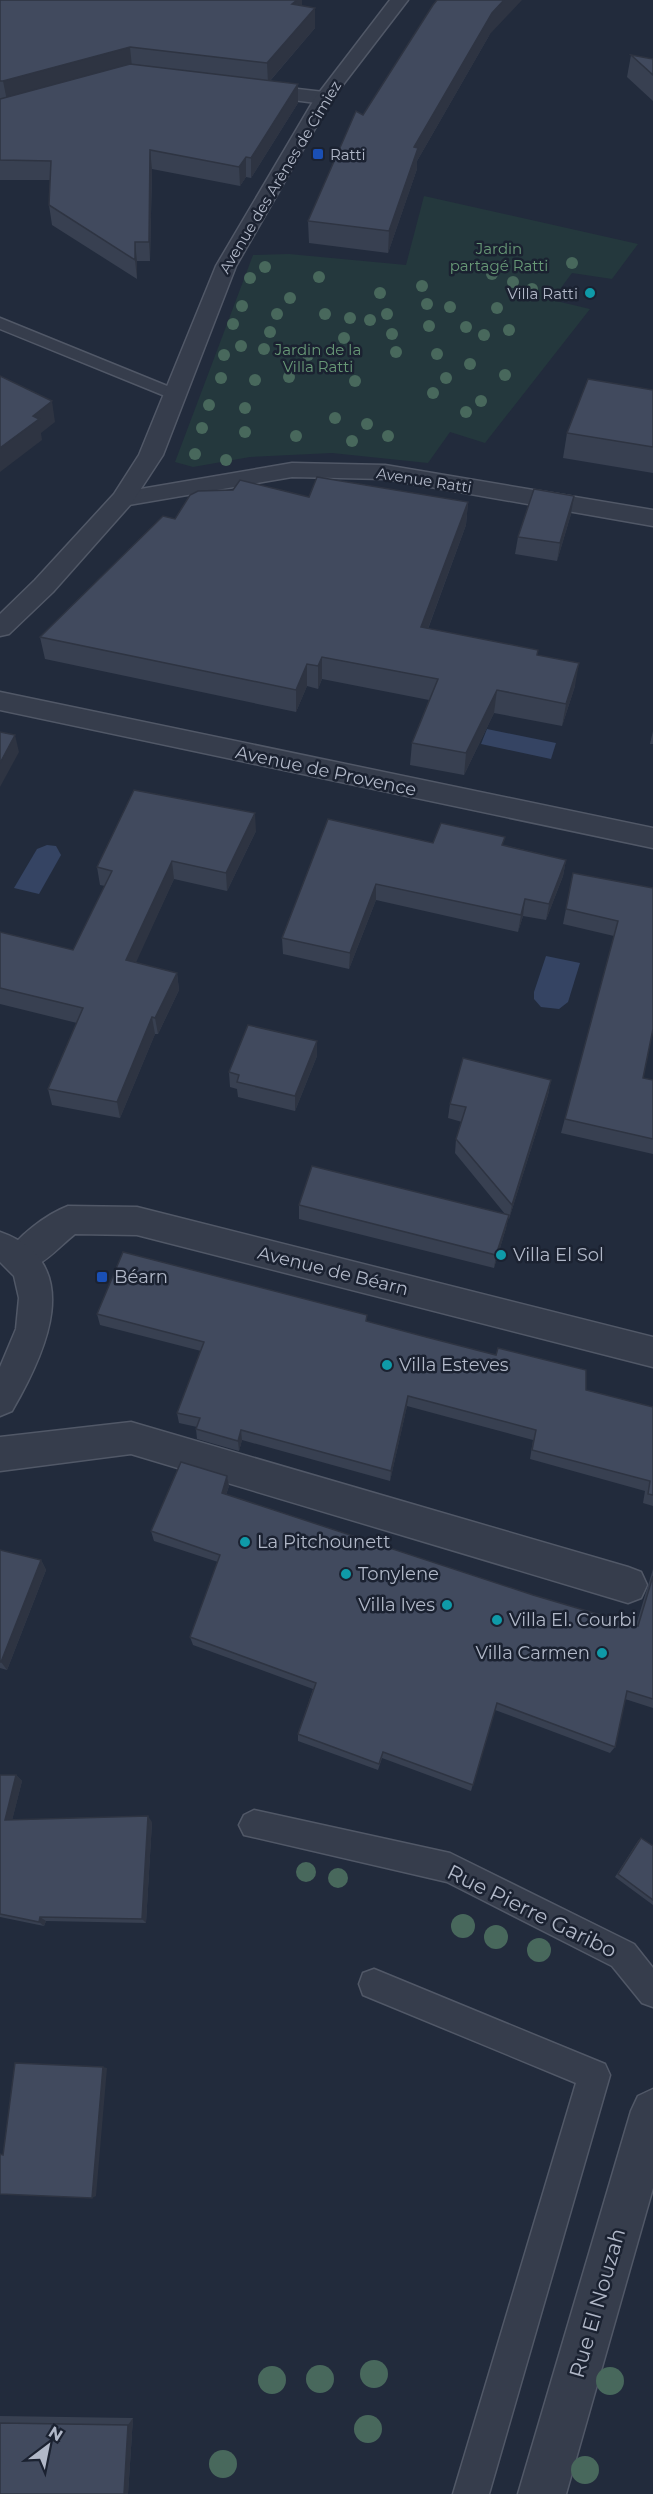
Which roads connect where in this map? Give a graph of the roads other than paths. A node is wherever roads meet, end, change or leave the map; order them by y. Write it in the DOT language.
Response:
graph roads {
  1 [pos="399,0"];
  2 [pos="236,89"];
  3 [pos="324,98"];
  4 [pos="0,323"];
  5 [pos="176,395"];
  6 [pos="123,499"];
  7 [pos="653,518"];
  8 [pos="0,628"];
  9 [pos="0,701"];
  10 [pos="653,838"];
  11 [pos="11,1252"];
  12 [pos="653,1352"];
  13 [pos="0,1400"];
  14 [pos="0,1454"];
  15 [pos="628,1585"];
  16 [pos="254,1825"];
  17 [pos="374,1984"];
  18 [pos="653,1992"];
  19 [pos="653,2111"];
  20 [pos="471,2494"];
  21 [pos="542,2494"];
  1 -- 3 [label="street, Avenue des Arènes de Cimiez"];
  2 -- 3 [label="street"];
  3 -- 5 [label="street, Avenue des Arènes de Cimiez"];
  4 -- 5 [label="lane"];
  5 -- 6 [label="street, Avenue des Arènes de Cimiez"];
  6 -- 7 [label="street, Avenue Ratti"];
  6 -- 8 [label="street, Avenue des Arènes de Cimiez"];
  9 -- 10 [label="street, Avenue de Provence"];
  11 -- 12 [label="street, Avenue de Béarn"];
  11 -- 13 [label="street"];
  14 -- 15 [label="street"];
  16 -- 18 [label="lane, Rue Pierre Garibo"];
  17 -- 20 [label="lane"];
  19 -- 21 [label="street, Rue El Nouzah"];
}
